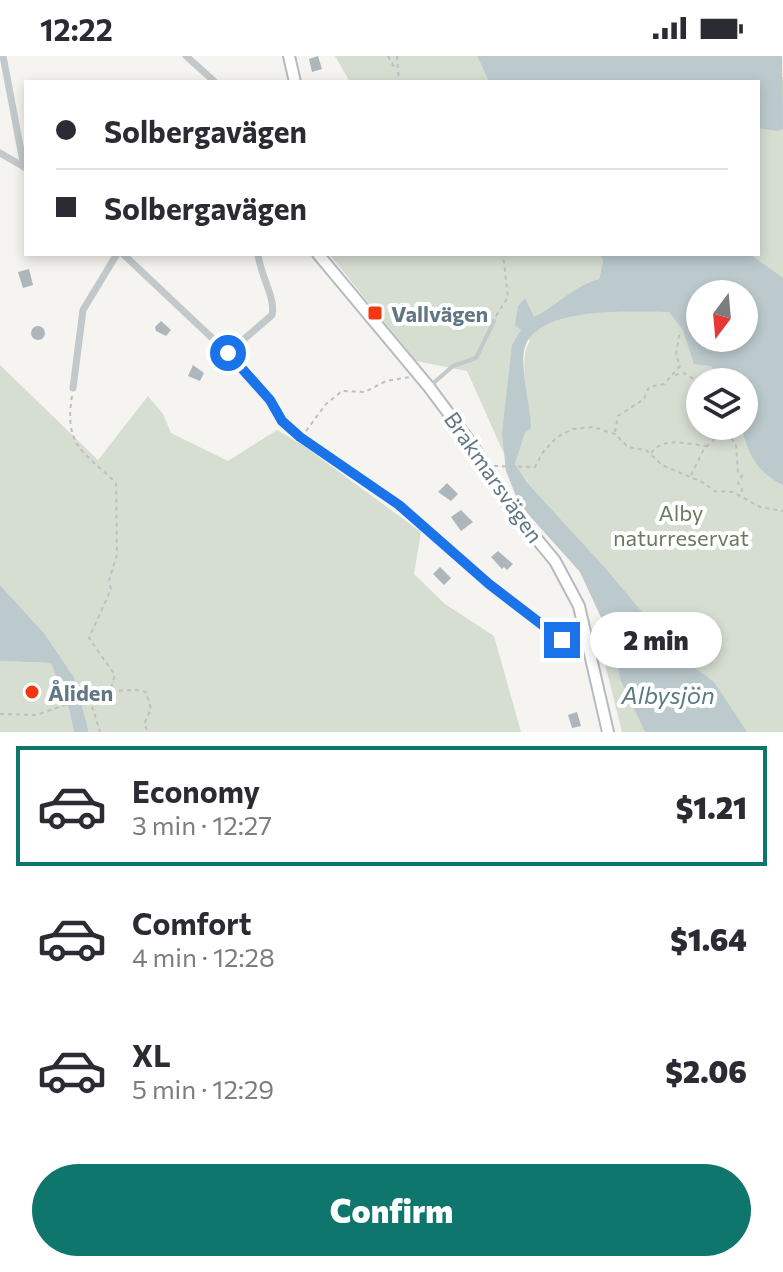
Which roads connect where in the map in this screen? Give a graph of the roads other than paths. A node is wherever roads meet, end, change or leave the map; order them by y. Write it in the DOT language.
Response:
graph roads {
  1 [pos="3,56"];
  2 [pos="186,56"];
  3 [pos="289,56"];
  4 [pos="213,80"];
  5 [pos="295,80"];
  6 [pos="0,153"];
  7 [pos="24,162"];
  8 [pos="24,166"];
  9 [pos="116,256"];
  10 [pos="125,256"];
  11 [pos="258,256"];
  12 [pos="320,256"];
  13 [pos="494,321"];
  14 [pos="228,353"];
  15 [pos="429,387"];
  16 [pos="73,388"];
  17 [pos="587,651"];
  18 [pos="608,732"];
  1 -- 7 [label="street"];
  2 -- 4 [label="street"];
  3 -- 5 [label="street"];
  6 -- 8 [label="street"];
  9 -- 16 [label="street"];
  10 -- 14 [label="street"];
  11 -- 14 [label="street"];
  12 -- 15 [label="street, Brakmarsvägen"];
  13 -- 15 [label="lane"];
  14 -- 17 [label="street"];
  15 -- 17 [label="street, Brakmarsvägen"];
  17 -- 18 [label="street, Brakmarsvägen"];
}
